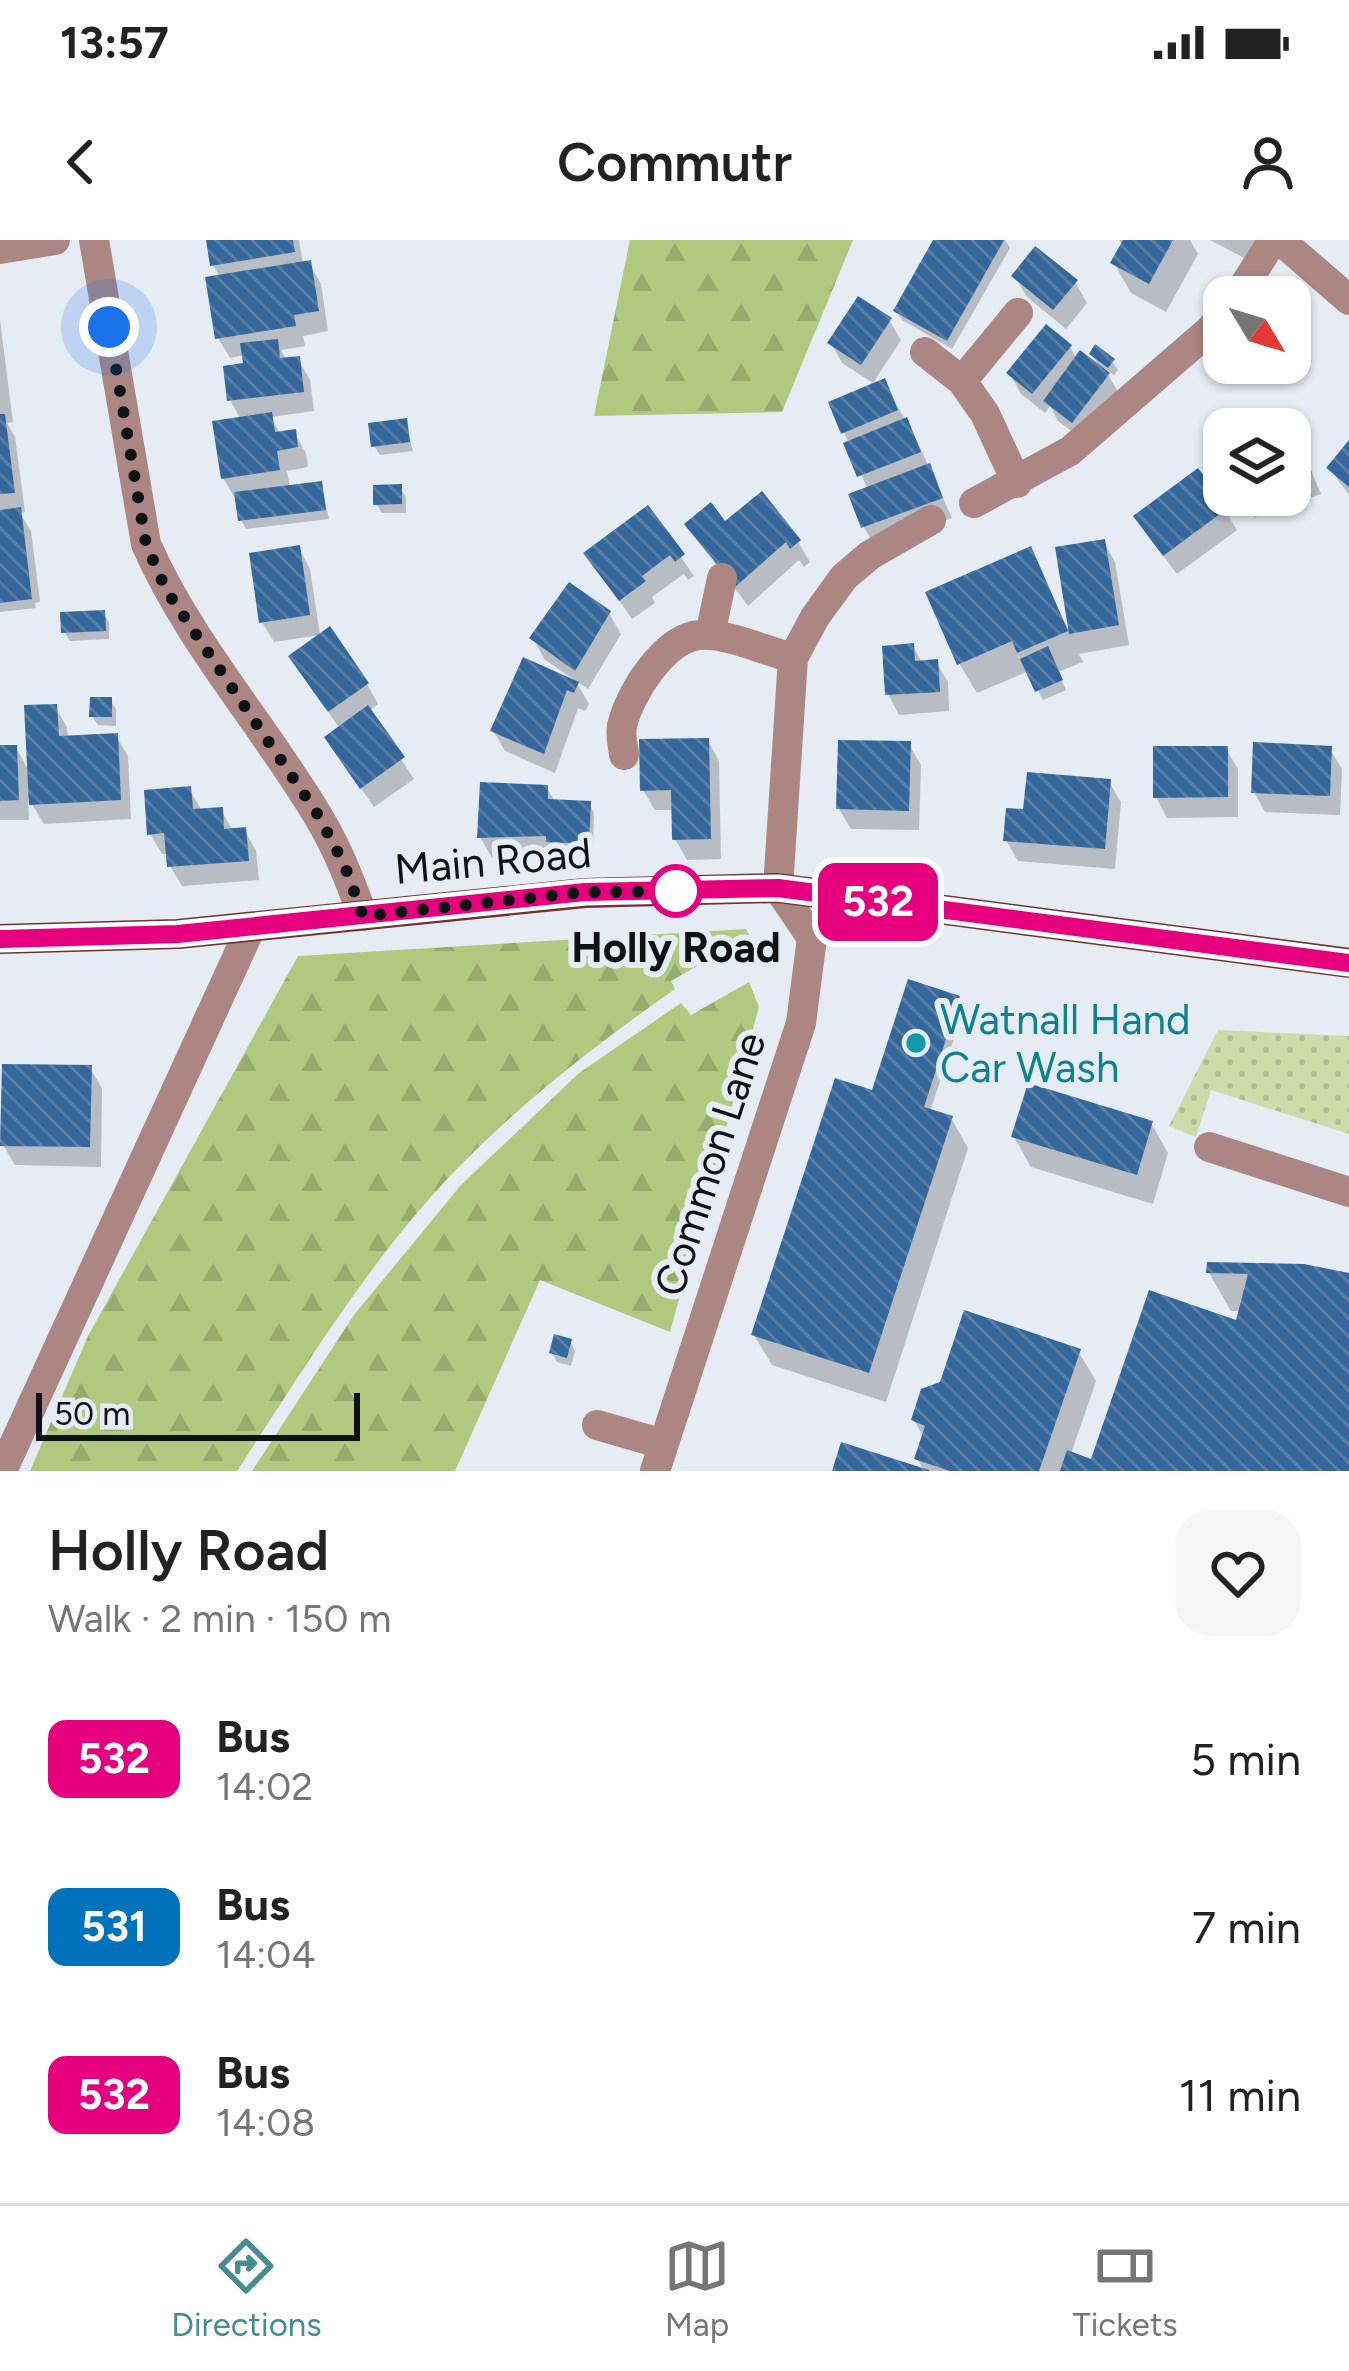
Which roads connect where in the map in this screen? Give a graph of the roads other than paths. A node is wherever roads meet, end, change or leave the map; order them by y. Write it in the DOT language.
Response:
graph roads {
  1 [pos="55,240"];
  2 [pos="94,240"];
  3 [pos="1276,240"];
  4 [pos="0,248"];
  5 [pos="1251,276"];
  6 [pos="1349,300"];
  7 [pos="1018,313"];
  8 [pos="1203,335"];
  9 [pos="925,352"];
  10 [pos="962,381"];
  11 [pos="1017,483"];
  12 [pos="974,503"];
  13 [pos="931,520"];
  14 [pos="722,578"];
  15 [pos="710,635"];
  16 [pos="793,658"];
  17 [pos="624,754"];
  18 [pos="778,888"];
  19 [pos="363,916"];
  20 [pos="251,927"];
  21 [pos="0,939"];
  22 [pos="1349,963"];
  23 [pos="1209,1147"];
  24 [pos="1349,1192"];
  25 [pos="597,1425"];
  26 [pos="659,1458"];
  27 [pos="2,1471"];
  1 -- 4 [label="street"];
  2 -- 19 [label="street"];
  3 -- 5 [label="street"];
  3 -- 6 [label="street"];
  7 -- 10 [label="street"];
  8 -- 11 [label="street"];
  9 -- 10 [label="street"];
  10 -- 11 [label="street"];
  11 -- 12 [label="street"];
  13 -- 16 [label="street"];
  14 -- 15 [label="street"];
  15 -- 16 [label="street"];
  15 -- 17 [label="street"];
  16 -- 18 [label="street"];
  18 -- 19 [label="main road, Main Road"];
  18 -- 22 [label="main road, Main Road"];
  18 -- 26 [label="street, Common Lane"];
  19 -- 20 [label="main road, Main Road"];
  20 -- 21 [label="main road, Main Road"];
  20 -- 27 [label="street"];
  23 -- 24 [label="street"];
  25 -- 26 [label="street"];
}
